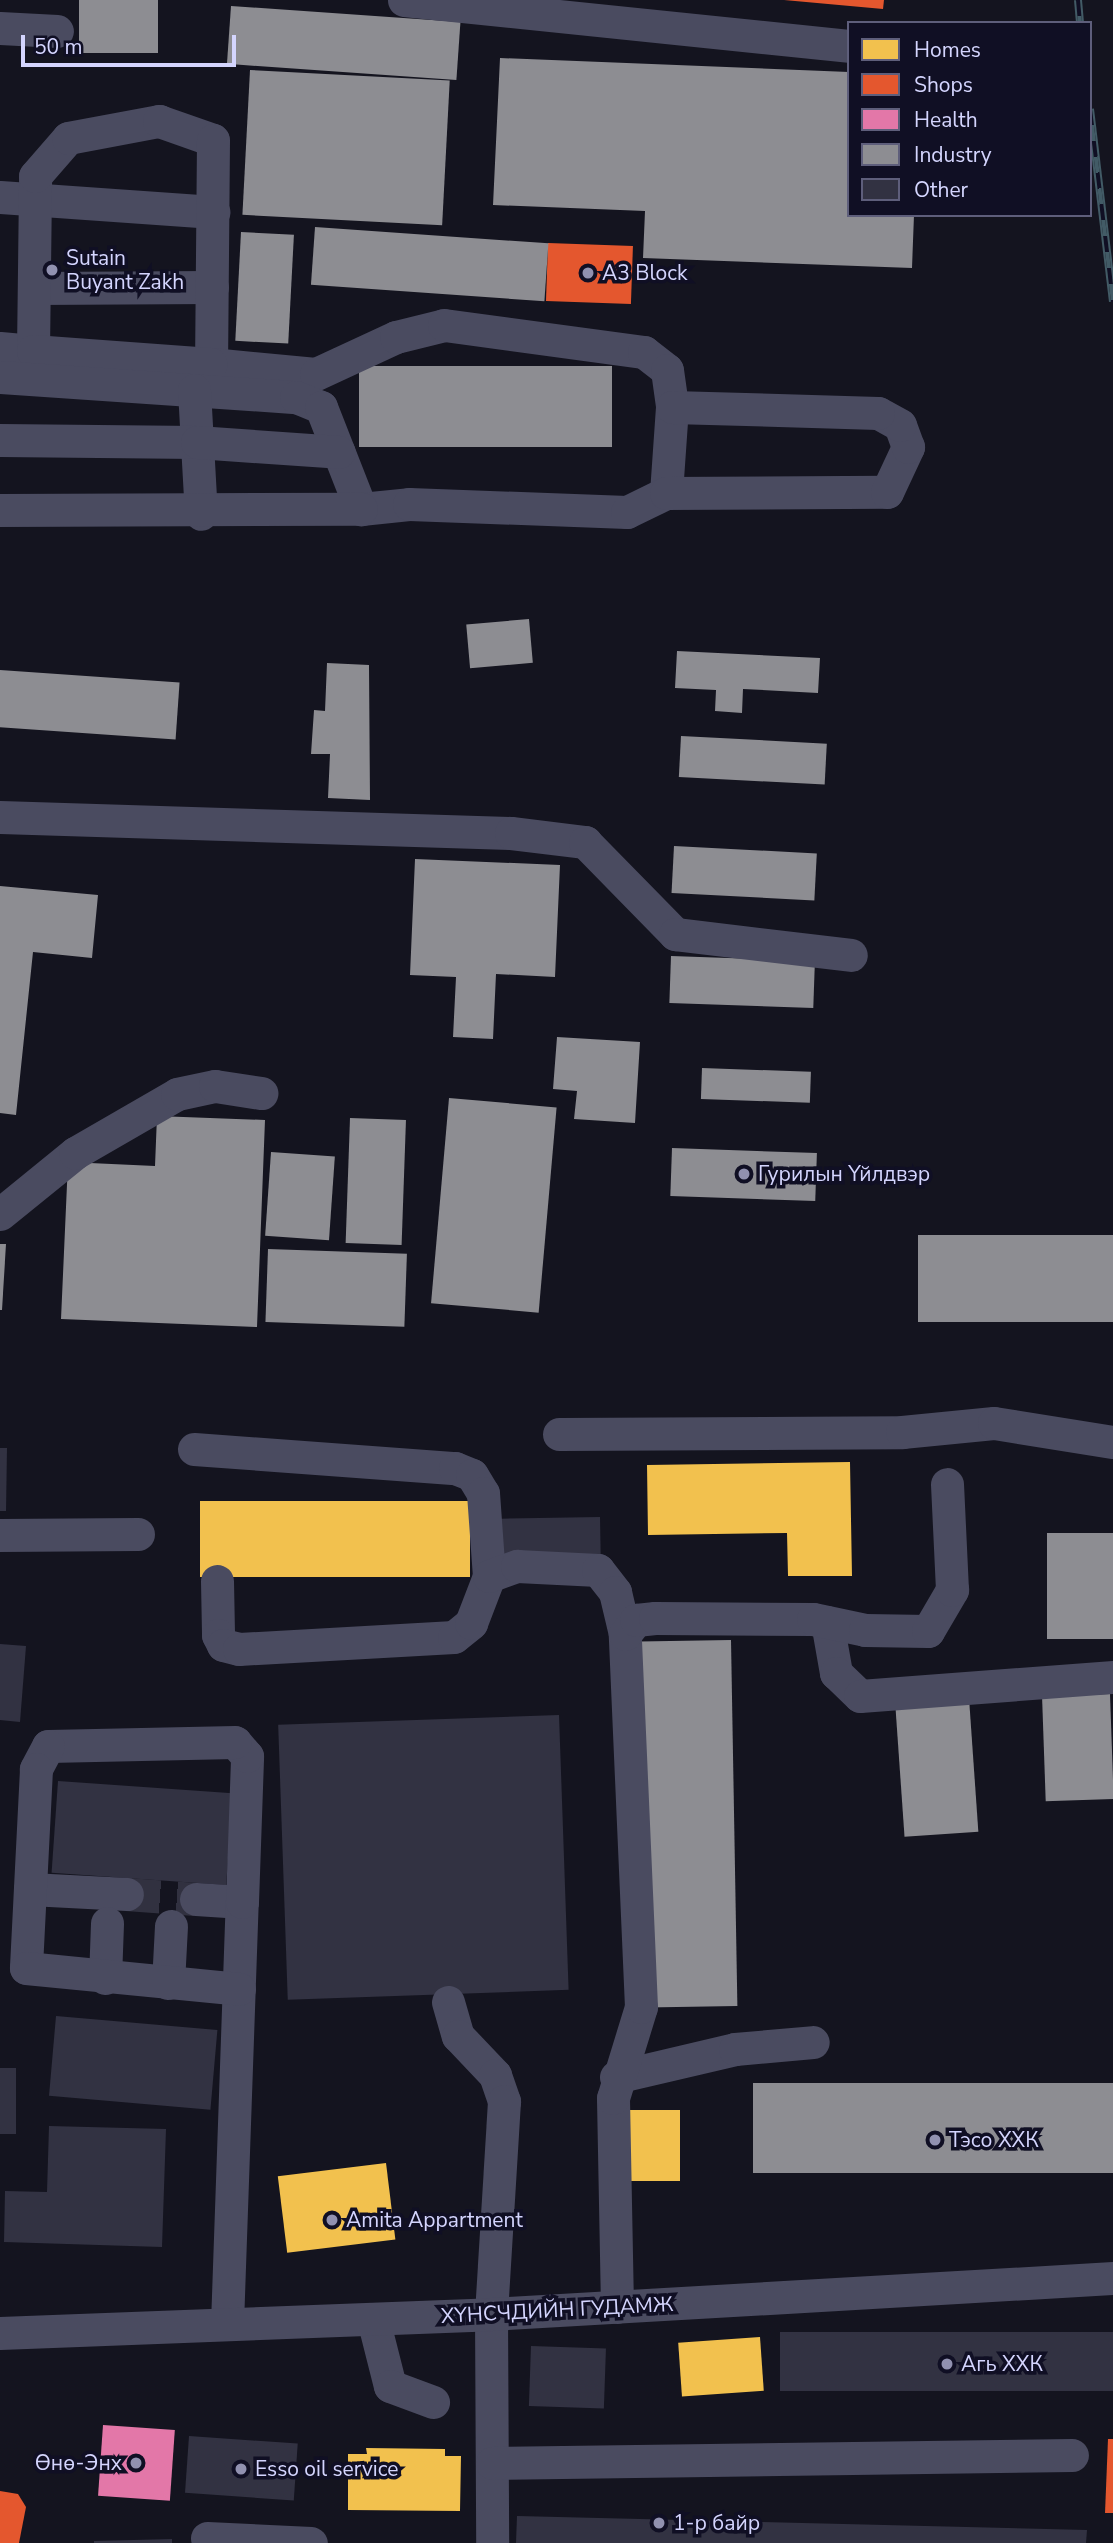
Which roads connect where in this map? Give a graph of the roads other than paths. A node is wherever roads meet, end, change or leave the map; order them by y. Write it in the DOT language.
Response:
graph roads {
  1 [pos="404,0"];
  2 [pos="0,28"];
  3 [pos="57,31"];
  4 [pos="847,46"];
  5 [pos="0,197"];
  6 [pos="35,201"];
  7 [pos="212,212"];
  8 [pos="212,287"];
  9 [pos="34,288"];
  10 [pos="0,348"];
  11 [pos="33,351"];
  12 [pos="0,377"];
  13 [pos="203,377"];
  14 [pos="672,407"];
  15 [pos="0,440"];
  16 [pos="197,442"];
  17 [pos="339,452"];
  18 [pos="666,493"];
  19 [pos="361,509"];
  20 [pos="0,510"];
  21 [pos="201,514"];
  22 [pos="0,817"];
  23 [pos="851,955"];
  24 [pos="261,1093"];
  25 [pos="0,1214"];
  26 [pos="559,1434"];
  27 [pos="1113,1442"];
  28 [pos="194,1449"];
  29 [pos="947,1484"];
  30 [pos="138,1534"];
  31 [pos="0,1535"];
  32 [pos="489,1576"];
  33 [pos="217,1581"];
  34 [pos="827,1622"];
  35 [pos="625,1634"];
  36 [pos="1113,1677"];
  37 [pos="30,1889"];
  38 [pos="127,1894"];
  39 [pos="196,1899"];
  40 [pos="242,1902"];
  41 [pos="107,1923"];
  42 [pos="171,1926"];
  43 [pos="105,1978"];
  44 [pos="168,1983"];
  45 [pos="239,1990"];
  46 [pos="449,2002"];
  47 [pos="813,2042"];
  48 [pos="616,2077"];
  49 [pos="1113,2278"];
  50 [pos="617,2307"];
  51 [pos="491,2314"];
  52 [pos="373,2319"];
  53 [pos="227,2324"];
  54 [pos="0,2333"];
  55 [pos="433,2402"];
  56 [pos="1072,2455"];
  57 [pos="492,2463"];
  58 [pos="207,2538"];
  59 [pos="311,2543"];
  60 [pos="492,2543"];
  1 -- 4 [label="street"];
  2 -- 3 [label="street"];
  5 -- 6 [label="street"];
  6 -- 7 [label="street"];
  6 -- 7 [label="street"];
  6 -- 9 [label="street"];
  7 -- 8 [label="street"];
  8 -- 9 [label="street"];
  8 -- 13 [label="street"];
  9 -- 11 [label="street"];
  10 -- 11 [label="street"];
  11 -- 13 [label="street"];
  12 -- 13 [label="street"];
  13 -- 14 [label="street"];
  13 -- 16 [label="street"];
  13 -- 17 [label="street"];
  14 -- 18 [label="street"];
  14 -- 18 [label="street"];
  15 -- 16 [label="street"];
  16 -- 17 [label="street"];
  16 -- 21 [label="street"];
  17 -- 19 [label="street"];
  18 -- 19 [label="street"];
  19 -- 21 [label="street"];
  20 -- 21 [label="street"];
  22 -- 23 [label="street"];
  24 -- 25 [label="street"];
  26 -- 27 [label="street"];
  28 -- 32 [label="street"];
  29 -- 34 [label="street"];
  30 -- 31 [label="street"];
  32 -- 33 [label="street"];
  32 -- 35 [label="street"];
  34 -- 35 [label="street"];
  34 -- 36 [label="street"];
  35 -- 48 [label="street"];
  37 -- 38 [label="street"];
  37 -- 40 [label="street"];
  37 -- 43 [label="street"];
  39 -- 40 [label="street"];
  40 -- 45 [label="street"];
  41 -- 43 [label="street"];
  42 -- 44 [label="street"];
  43 -- 44 [label="street"];
  44 -- 45 [label="street"];
  45 -- 53 [label="street"];
  46 -- 51 [label="street"];
  47 -- 48 [label="street"];
  48 -- 50 [label="street"];
  49 -- 50 [label="street, ХҮНСЧДИЙН ГУДАМЖ"];
  50 -- 51 [label="street, ХҮНСЧДИЙН ГУДАМЖ"];
  51 -- 52 [label="street, ХҮНСЧДИЙН ГУДАМЖ"];
  51 -- 57 [label="street"];
  52 -- 53 [label="street, ХҮНСЧДИЙН ГУДАМЖ"];
  52 -- 55 [label="street"];
  53 -- 54 [label="street, ХҮНСЧДИЙН ГУДАМЖ"];
  56 -- 57 [label="street"];
  57 -- 60 [label="street"];
  58 -- 59 [label="street"];
}
